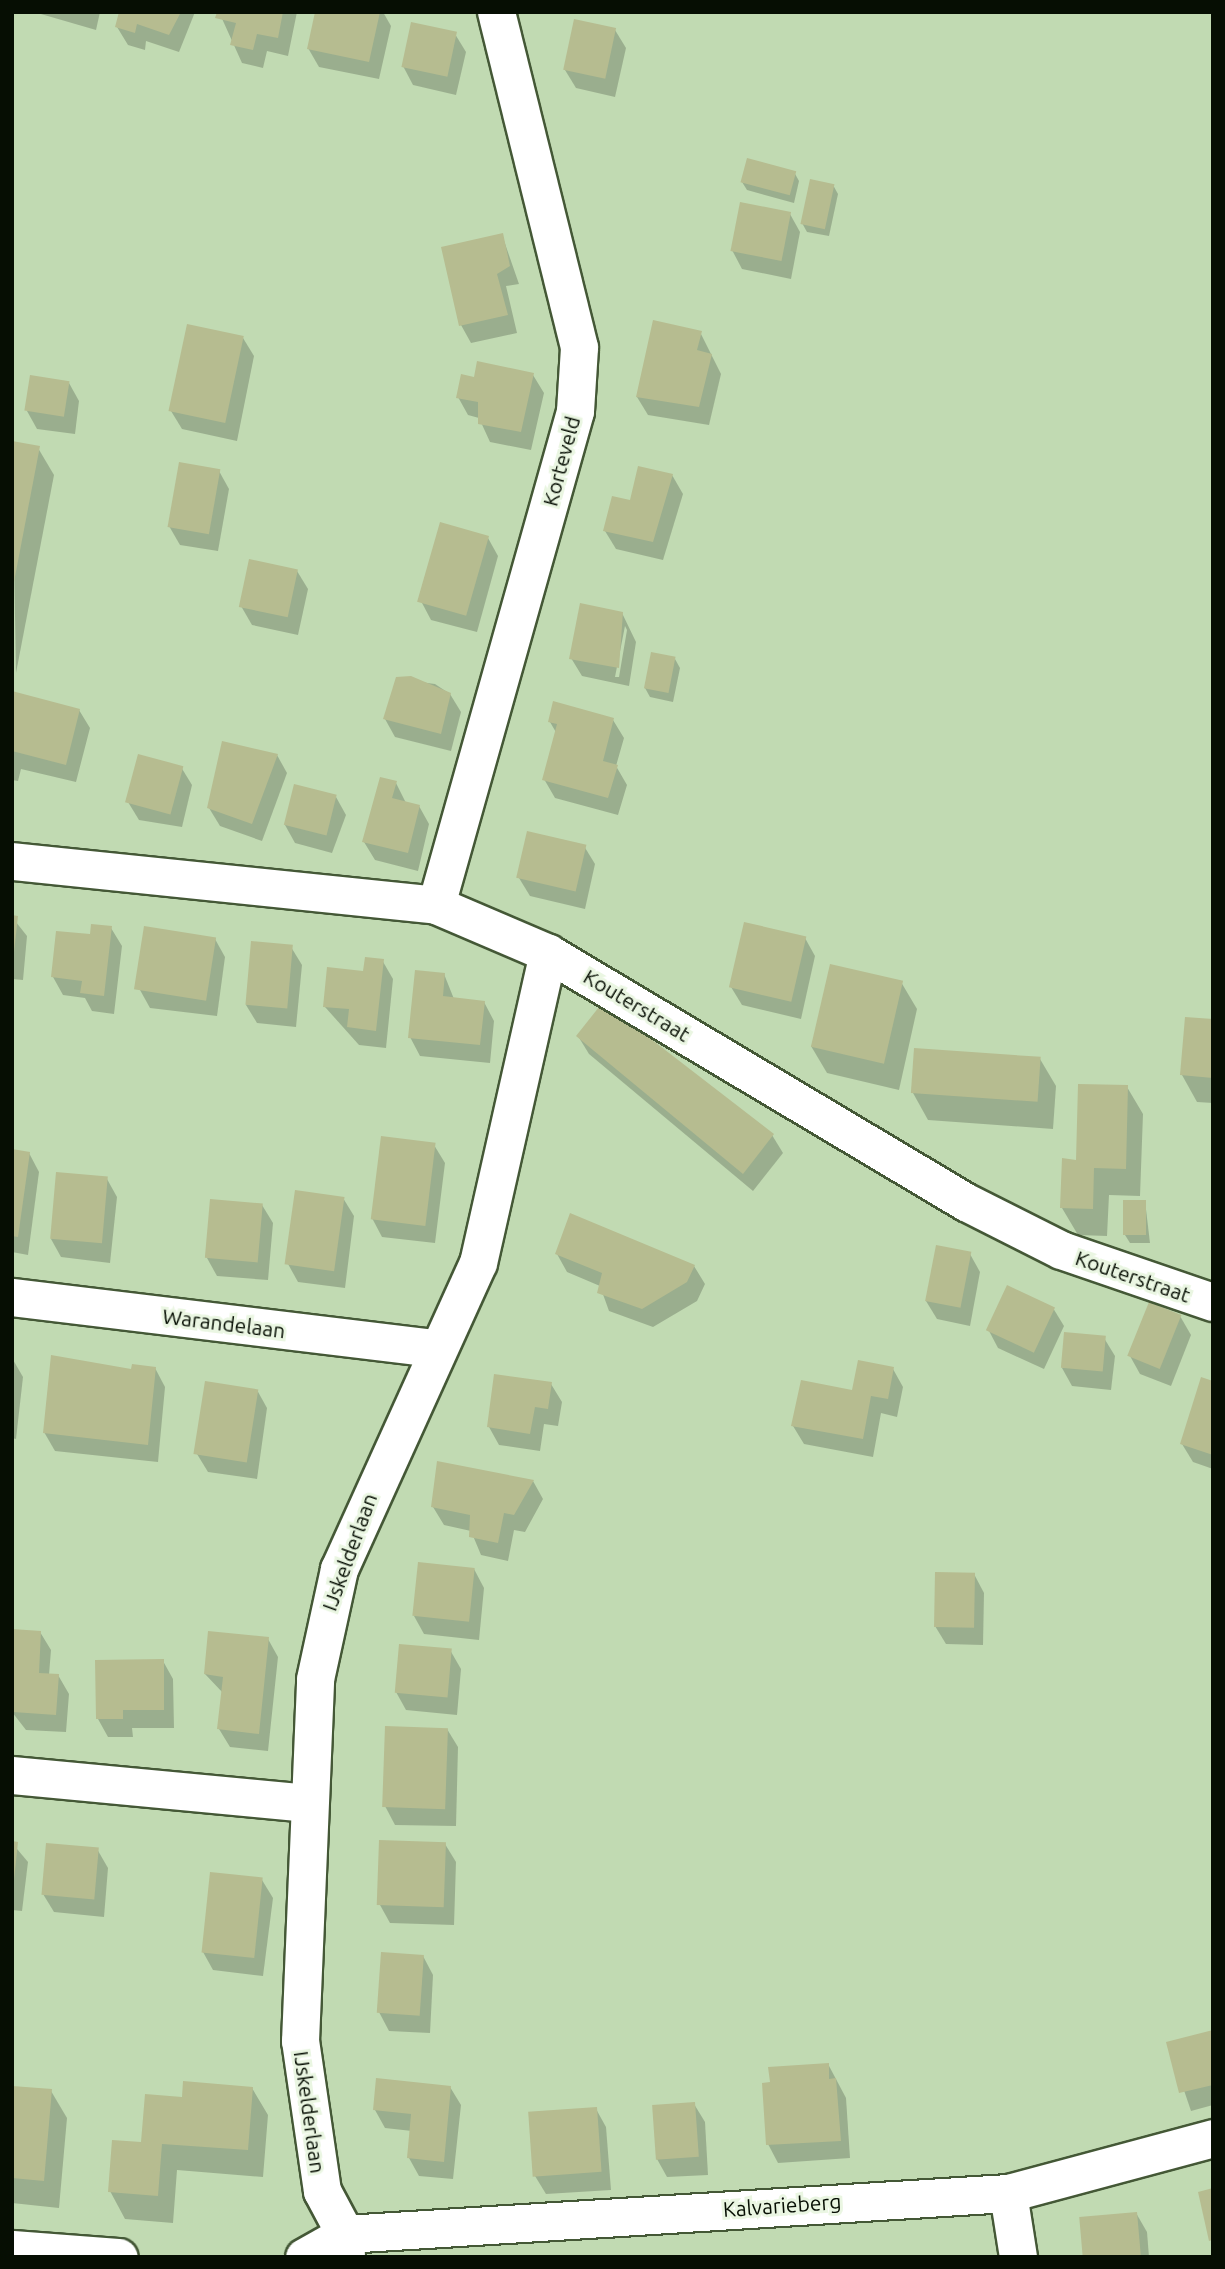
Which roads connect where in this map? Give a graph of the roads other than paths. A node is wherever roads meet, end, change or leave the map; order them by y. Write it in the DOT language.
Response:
graph roads {
  1 [pos="496,12"];
  2 [pos="12,861"];
  3 [pos="436,905"];
  4 [pos="548,953"];
  5 [pos="12,1297"];
  6 [pos="1213,1302"];
  7 [pos="435,1348"];
  8 [pos="12,1775"];
  9 [pos="306,1803"];
  10 [pos="1213,2138"];
  11 [pos="1008,2193"];
  12 [pos="345,2245"];
  13 [pos="12,2249"];
  14 [pos="119,2257"];
  15 [pos="304,2257"];
  16 [pos="1018,2257"];
  1 -- 3 [label="street, Korteveld"];
  2 -- 3 [label="street, Kouterstraat"];
  3 -- 4 [label="street, Kouterstraat"];
  4 -- 6 [label="street, Kouterstraat"];
  4 -- 7 [label="street, IJskelderlaan"];
  5 -- 7 [label="street, Warandelaan"];
  7 -- 9 [label="street, IJskelderlaan"];
  8 -- 9 [label="street"];
  9 -- 12 [label="street, IJskelderlaan"];
  10 -- 11 [label="street, Kalvarieberg"];
  11 -- 12 [label="street, Kalvarieberg"];
  11 -- 16 [label="street"];
  12 -- 15 [label="street"];
  13 -- 14 [label="street"];
}
